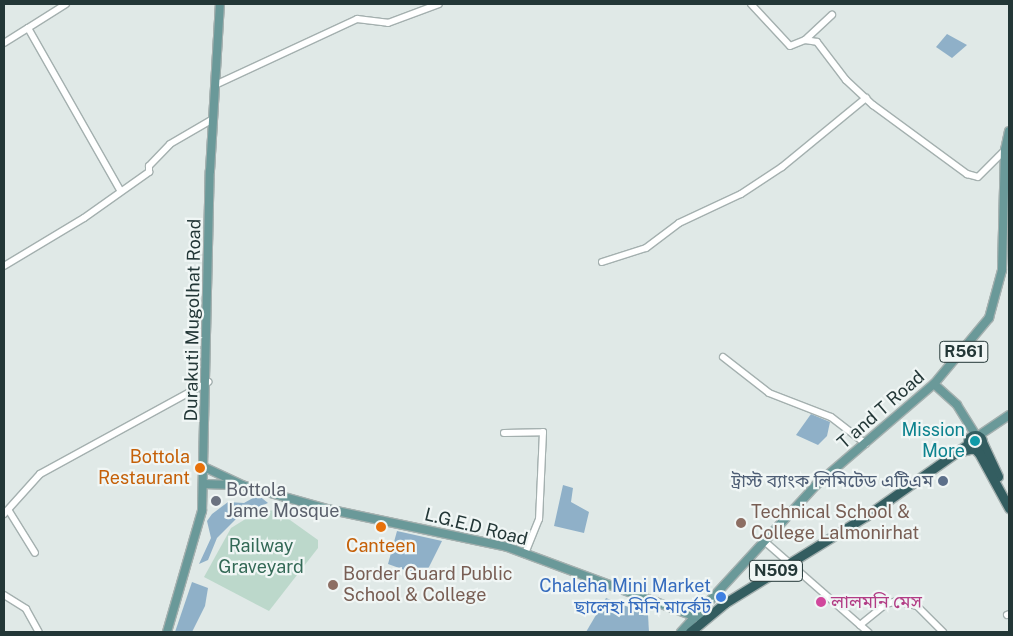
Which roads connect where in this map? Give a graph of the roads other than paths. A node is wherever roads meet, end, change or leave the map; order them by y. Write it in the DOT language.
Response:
graph roads {
  1 [pos="66,4"];
  2 [pos="220,4"];
  3 [pos="439,4"];
  4 [pos="751,4"];
  5 [pos="832,15"];
  6 [pos="28,28"];
  7 [pos="805,40"];
  8 [pos="4,43"];
  9 [pos="215,85"];
  10 [pos="866,98"];
  11 [pos="213,119"];
  12 [pos="1009,131"];
  13 [pos="1005,150"];
  14 [pos="120,190"];
  15 [pos="1007,233"];
  16 [pos="602,262"];
  17 [pos="4,266"];
  18 [pos="723,357"];
  19 [pos="208,382"];
  20 [pos="934,384"];
  21 [pos="1009,415"];
  22 [pos="504,433"];
  23 [pos="976,441"];
  24 [pos="866,444"];
  25 [pos="204,466"];
  26 [pos="204,484"];
  27 [pos="242,485"];
  28 [pos="1009,498"];
  29 [pos="1009,508"];
  30 [pos="6,513"];
  31 [pos="763,540"];
  32 [pos="36,553"];
  33 [pos="525,554"];
  34 [pos="791,562"];
  35 [pos="4,595"];
  36 [pos="694,616"];
  37 [pos="704,620"];
  38 [pos="860,625"];
  39 [pos="39,632"];
  40 [pos="167,632"];
  41 [pos="681,632"];
  42 [pos="690,632"];
  43 [pos="868,632"];
  44 [pos="942,632"];
  1 -- 6 [label="street"];
  2 -- 9 [label="main road, Durakuti Mugolhat Road"];
  3 -- 9 [label="street"];
  4 -- 7 [label="street"];
  5 -- 7 [label="street"];
  6 -- 8 [label="street"];
  6 -- 14 [label="street"];
  7 -- 10 [label="street"];
  9 -- 11 [label="main road, Durakuti Mugolhat Road"];
  10 -- 13 [label="street"];
  10 -- 16 [label="street"];
  11 -- 14 [label="street"];
  11 -- 19 [label="main road, Durakuti Mugolhat Road"];
  12 -- 13 [label="main road, R561"];
  13 -- 15 [label="main road, R561"];
  14 -- 17 [label="street"];
  15 -- 20 [label="main road, T and T Road / R561"];
  18 -- 24 [label="street"];
  19 -- 25 [label="main road, Durakuti Mugolhat Road"];
  19 -- 30 [label="street"];
  20 -- 23 [label="main road, R561"];
  20 -- 24 [label="main road, T and T Road"];
  21 -- 23 [label="main road"];
  22 -- 33 [label="street"];
  23 -- 28 [label="highway"];
  23 -- 29 [label="highway"];
  23 -- 34 [label="highway, N509"];
  24 -- 31 [label="main road, T and T Road"];
  25 -- 26 [label="main road, Durakuti Mugolhat Road"];
  25 -- 27 [label="main road"];
  26 -- 27 [label="main road"];
  26 -- 40 [label="main road, Durakuti Mugolhat Road"];
  27 -- 33 [label="main road, L.G.E.D Road"];
  30 -- 32 [label="street"];
  31 -- 34 [label="street"];
  31 -- 36 [label="main road, T and T Road"];
  33 -- 36 [label="main road, L.G.E.D Road"];
  34 -- 37 [label="highway, N509"];
  34 -- 38 [label="street"];
  35 -- 39 [label="street"];
  36 -- 37 [label="main road, L.G.E.D Road"];
  36 -- 41 [label="main road, T and T Road"];
  37 -- 42 [label="highway, N509"];
  38 -- 43 [label="street"];
  38 -- 44 [label="street"];
}
